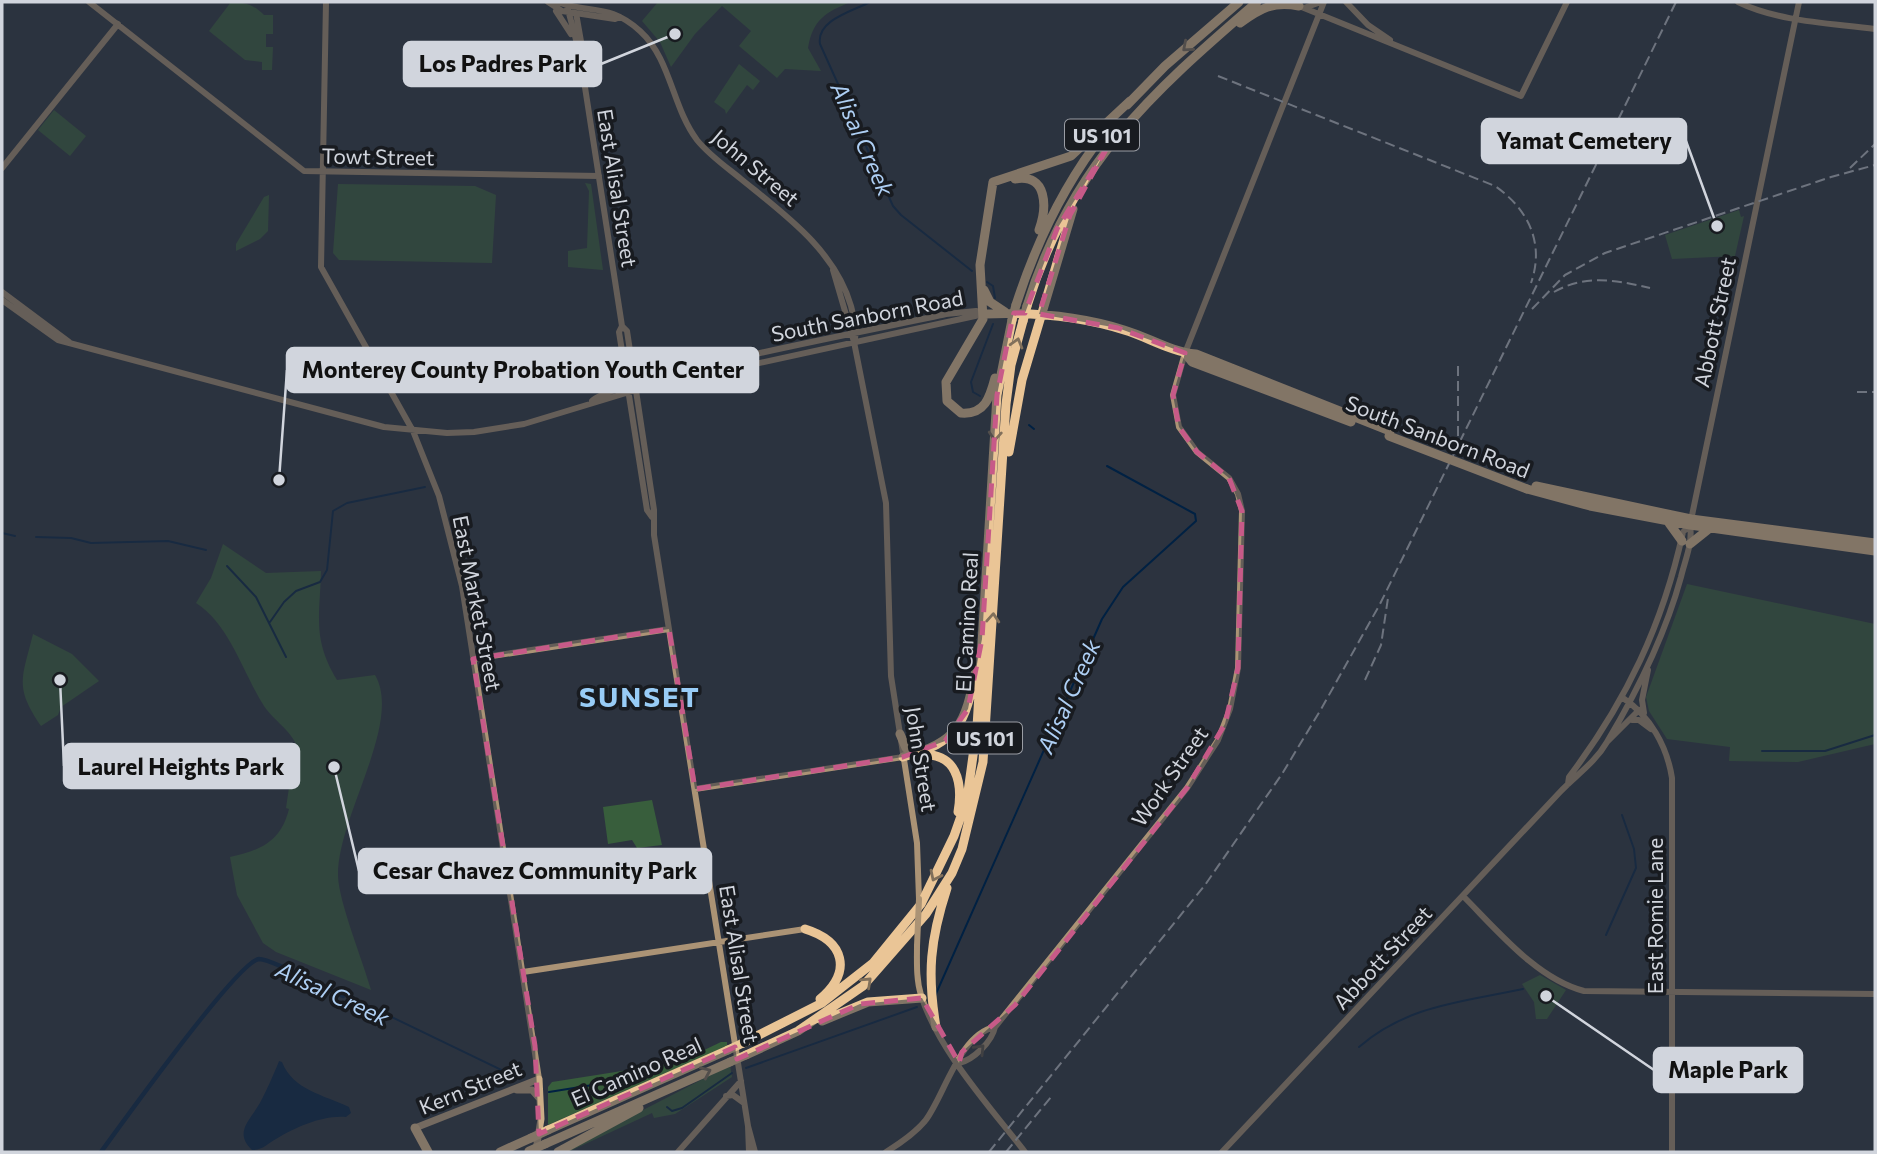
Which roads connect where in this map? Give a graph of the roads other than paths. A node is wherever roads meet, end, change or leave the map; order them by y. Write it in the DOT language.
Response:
graph roads {
  1 [pos="89,2"];
  2 [pos="326,2"];
  3 [pos="552,2"];
  4 [pos="1239,2"];
  5 [pos="1257,2"];
  6 [pos="1322,2"];
  7 [pos="1346,2"];
  8 [pos="1567,2"];
  9 [pos="1738,2"];
  10 [pos="1799,2"];
  11 [pos="1299,5"];
  12 [pos="571,7"];
  13 [pos="1319,15"];
  14 [pos="1796,17"];
  15 [pos="118,24"];
  16 [pos="1875,29"];
  17 [pos="1398,46"];
  18 [pos="578,52"];
  19 [pos="1192,58"];
  20 [pos="1130,101"];
  21 [pos="1108,146"];
  22 [pos="2,168"];
  23 [pos="322,173"];
  24 [pos="599,176"];
  25 [pos="991,195"];
  26 [pos="1028,268"];
  27 [pos="981,283"];
  28 [pos="2,292"];
  29 [pos="2,300"];
  30 [pos="984,314"];
  31 [pos="1039,314"];
  32 [pos="1009,317"];
  33 [pos="853,334"];
  34 [pos="69,342"];
  35 [pos="854,342"];
  36 [pos="1005,346"];
  37 [pos="1185,353"];
  38 [pos="631,388"];
  39 [pos="413,431"];
  40 [pos="1002,481"];
  41 [pos="1528,487"];
  42 [pos="1668,522"];
  43 [pos="1690,522"];
  44 [pos="1710,528"];
  45 [pos="1686,542"];
  46 [pos="1875,542"];
  47 [pos="1875,551"];
  48 [pos="669,629"];
  49 [pos="982,639"];
  50 [pos="473,659"];
  51 [pos="1650,665"];
  52 [pos="1625,700"];
  53 [pos="1642,711"];
  54 [pos="1632,720"];
  55 [pos="1654,730"];
  56 [pos="900,734"];
  57 [pos="1607,742"];
  58 [pos="925,751"];
  59 [pos="903,757"];
  60 [pos="1568,784"];
  61 [pos="695,789"];
  62 [pos="954,836"];
  63 [pos="952,873"];
  64 [pos="1463,896"];
  65 [pos="805,929"];
  66 [pos="719,943"];
  67 [pos="523,972"];
  68 [pos="1672,993"];
  69 [pos="1875,994"];
  70 [pos="922,998"];
  71 [pos="791,1020"];
  72 [pos="936,1027"];
  73 [pos="798,1031"];
  74 [pos="959,1063"];
  75 [pos="539,1079"];
  76 [pos="741,1081"];
  77 [pos="681,1083"];
  78 [pos="509,1090"];
  79 [pos="726,1096"];
  80 [pos="744,1103"];
  81 [pos="541,1104"];
  82 [pos="748,1126"];
  83 [pos="415,1128"];
  84 [pos="517,1145"];
  85 [pos="421,1152"];
  86 [pos="428,1152"];
  87 [pos="493,1152"];
  88 [pos="500,1152"];
  89 [pos="530,1152"];
  90 [pos="558,1152"];
  91 [pos="678,1152"];
  92 [pos="749,1152"];
  93 [pos="755,1152"];
  94 [pos="886,1152"];
  95 [pos="1025,1152"];
  96 [pos="1222,1152"];
  97 [pos="1672,1152"];
  1 -- 15 [label="main road, Towt Street"];
  2 -- 23 [label="main road, East Market Street"];
  3 -- 12 [label="main road, John Street"];
  3 -- 18 [label="main road"];
  4 -- 20 [label="highway, El Camino Real / US 101, one-way"];
  5 -- 19 [label="highway, El Camino Real / US 101"];
  6 -- 11 [label="main road"];
  6 -- 13 [label="main road, Work Street"];
  7 -- 17 [label="main road"];
  8 -- 17 [label="main road"];
  9 -- 14 [label="main road"];
  10 -- 14 [label="main road, Abbott Street"];
  11 -- 13 [label="main road"];
  11 -- 19 [label="highway"];
  12 -- 18 [label="main road, East Alisal Street"];
  12 -- 33 [label="main road, John Street"];
  13 -- 17 [label="main road"];
  13 -- 37 [label="main road, Work Street"];
  14 -- 16 [label="main road"];
  14 -- 43 [label="main road, Abbott Street"];
  15 -- 22 [label="main road"];
  15 -- 23 [label="main road, Towt Street"];
  18 -- 24 [label="main road, East Alisal Street"];
  19 -- 21 [label="highway, El Camino Real / US 101"];
  20 -- 25 [label="highway"];
  20 -- 26 [label="highway, El Camino Real / US 101"];
  21 -- 31 [label="highway"];
  40 -- 21 [label="highway, El Camino Real / US 101, one-way, bridge"];
  23 -- 24 [label="main road, Towt Street"];
  23 -- 39 [label="main road, East Market Street"];
  24 -- 38 [label="main road, East Alisal Street"];
  25 -- 26 [label="highway"];
  25 -- 27 [label="highway"];
  26 -- 32 [label="highway, El Camino Real / US 101, bridge"];
  27 -- 30 [label="highway"];
  27 -- 32 [label="highway"];
  28 -- 34 [label="main road"];
  29 -- 34 [label="main road"];
  30 -- 32 [label="highway, South Sanborn Road"];
  30 -- 33 [label="main road, South Sanborn Road"];
  30 -- 35 [label="main road, South Sanborn Road"];
  30 -- 36 [label="highway"];
  31 -- 32 [label="highway, South Sanborn Road"];
  31 -- 37 [label="highway, South Sanborn Road"];
  31 -- 40 [label="highway"];
  32 -- 36 [label="highway, El Camino Real / US 101"];
  33 -- 35 [label="main road, John Street"];
  33 -- 38 [label="main road, South Sanborn Road"];
  34 -- 39 [label="main road"];
  35 -- 38 [label="main road, South Sanborn Road"];
  35 -- 56 [label="main road, John Street"];
  36 -- 49 [label="highway, El Camino Real / US 101, one-way"];
  37 -- 41 [label="highway, South Sanborn Road, bridge"];
  37 -- 74 [label="main road, Work Street"];
  38 -- 39 [label="main road"];
  38 -- 48 [label="main road, East Alisal Street"];
  39 -- 50 [label="main road, East Market Street"];
  63 -- 40 [label="highway, El Camino Real / US 101, one-way"];
  41 -- 42 [label="highway, South Sanborn Road"];
  41 -- 43 [label="highway, South Sanborn Road"];
  42 -- 43 [label="highway, South Sanborn Road"];
  42 -- 45 [label="highway"];
  43 -- 44 [label="highway"];
  43 -- 45 [label="main road, Abbott Street"];
  43 -- 46 [label="highway"];
  44 -- 45 [label="highway"];
  44 -- 47 [label="highway"];
  45 -- 51 [label="main road, Abbott Street"];
  45 -- 52 [label="main road, Abbott Street"];
  48 -- 50 [label="main road"];
  48 -- 61 [label="main road, East Alisal Street"];
  49 -- 58 [label="highway"];
  49 -- 62 [label="highway, El Camino Real / US 101"];
  50 -- 67 [label="main road, East Market Street"];
  51 -- 52 [label="main road, Abbott Street"];
  51 -- 53 [label="main road"];
  52 -- 53 [label="main road, East Romie Lane"];
  52 -- 57 [label="main road, Abbott Street"];
  52 -- 60 [label="main road, Abbott Street"];
  53 -- 54 [label="main road"];
  53 -- 55 [label="main road, East Romie Lane"];
  54 -- 55 [label="main road"];
  54 -- 57 [label="main road"];
  55 -- 68 [label="main road, East Romie Lane"];
  56 -- 58 [label="highway"];
  56 -- 59 [label="main road, John Street"];
  57 -- 60 [label="main road, Abbott Street"];
  58 -- 59 [label="highway"];
  59 -- 61 [label="main road"];
  59 -- 62 [label="highway"];
  59 -- 70 [label="main road, John Street, bridge"];
  60 -- 64 [label="main road, Abbott Street"];
  61 -- 66 [label="main road, East Alisal Street"];
  62 -- 71 [label="highway, El Camino Real / US 101, one-way"];
  63 -- 72 [label="highway"];
  73 -- 63 [label="highway, El Camino Real / US 101, one-way"];
  64 -- 68 [label="main road"];
  64 -- 96 [label="main road, Abbott Street"];
  65 -- 66 [label="main road"];
  65 -- 71 [label="highway"];
  66 -- 67 [label="main road"];
  66 -- 76 [label="main road, East Alisal Street"];
  67 -- 75 [label="main road, East Market Street"];
  68 -- 69 [label="main road"];
  68 -- 97 [label="main road, East Romie Lane"];
  70 -- 72 [label="main road, John Street"];
  70 -- 73 [label="highway"];
  71 -- 84 [label="highway, El Camino Real / US 101, bridge"];
  72 -- 74 [label="main road, John Street"];
  77 -- 73 [label="highway, El Camino Real / US 101, one-way, bridge"];
  74 -- 94 [label="main road, Work Street"];
  74 -- 95 [label="main road, John Street"];
  75 -- 78 [label="main road, Kern Street"];
  75 -- 81 [label="main road, East Market Street"];
  76 -- 79 [label="main road"];
  76 -- 80 [label="main road, East Alisal Street"];
  77 -- 89 [label="highway, El Camino Real / US 101, bridge"];
  77 -- 90 [label="highway"];
  78 -- 81 [label="main road"];
  78 -- 83 [label="main road, Kern Street"];
  79 -- 80 [label="main road"];
  79 -- 91 [label="main road"];
  80 -- 82 [label="main road, East Alisal Street"];
  81 -- 89 [label="main road, East Market Street"];
  82 -- 92 [label="main road, East Alisal Street"];
  82 -- 93 [label="main road, East Alisal Street"];
  83 -- 85 [label="highway"];
  83 -- 86 [label="highway"];
  84 -- 87 [label="highway"];
  84 -- 88 [label="highway, El Camino Real / US 101"];
}
